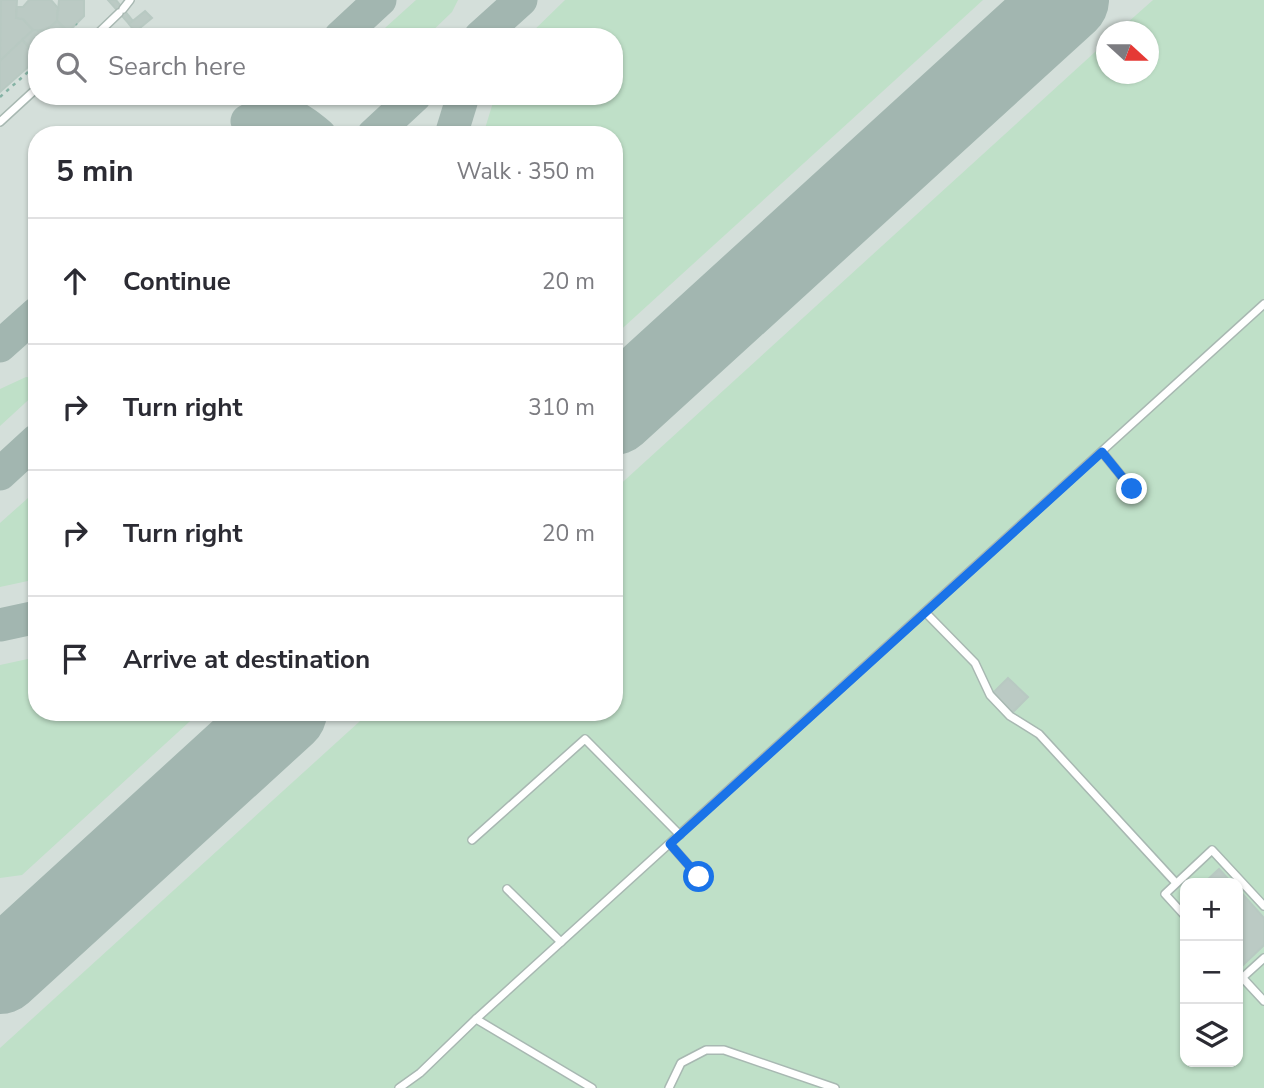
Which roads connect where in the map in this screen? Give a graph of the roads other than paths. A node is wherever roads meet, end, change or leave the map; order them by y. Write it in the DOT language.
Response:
graph roads {
  1 [pos="130,0"];
  2 [pos="103,28"];
  3 [pos="28,96"];
  4 [pos="0,122"];
  5 [pos="1264,304"];
  6 [pos="1102,452"];
  7 [pos="1132,489"];
  8 [pos="926,613"];
  9 [pos="680,835"];
  10 [pos="472,840"];
  11 [pos="670,844"];
  12 [pos="699,877"];
  13 [pos="1176,883"];
  14 [pos="507,889"];
  15 [pos="1264,906"];
  16 [pos="1180,910"];
  17 [pos="561,942"];
  18 [pos="1264,958"];
  19 [pos="1243,974"];
  20 [pos="1243,979"];
  21 [pos="1264,1002"];
  22 [pos="476,1019"];
  23 [pos="399,1088"];
  24 [pos="592,1088"];
  25 [pos="669,1088"];
  26 [pos="835,1088"];
  1 -- 2 [label="lane"];
  3 -- 4 [label="lane"];
  5 -- 6 [label="lane"];
  6 -- 7 [label="lane"];
  6 -- 8 [label="lane"];
  8 -- 9 [label="lane"];
  8 -- 13 [label="lane"];
  9 -- 10 [label="lane"];
  9 -- 11 [label="lane"];
  11 -- 12 [label="lane"];
  11 -- 17 [label="lane"];
  13 -- 15 [label="lane"];
  13 -- 16 [label="lane"];
  14 -- 17 [label="lane"];
  17 -- 22 [label="lane"];
  18 -- 19 [label="lane"];
  20 -- 21 [label="lane"];
  22 -- 23 [label="lane"];
  22 -- 24 [label="lane"];
  25 -- 26 [label="lane"];
}
